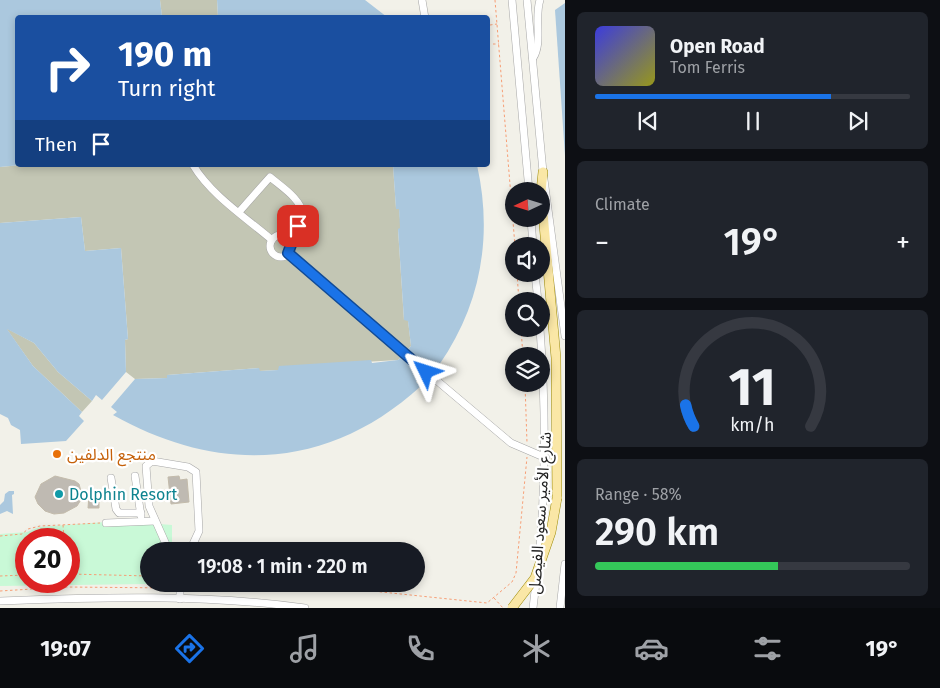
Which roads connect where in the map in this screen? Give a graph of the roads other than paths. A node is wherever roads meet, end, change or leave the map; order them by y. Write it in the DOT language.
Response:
graph roads {
  1 [pos="422,0"];
  2 [pos="512,0"];
  3 [pos="527,0"];
  4 [pos="540,0"];
  5 [pos="424,15"];
  6 [pos="532,58"];
  7 [pos="194,167"];
  8 [pos="543,172"];
  9 [pos="528,182"];
  10 [pos="542,182"];
  11 [pos="239,212"];
  12 [pos="545,228"];
  13 [pos="289,239"];
  14 [pos="272,240"];
  15 [pos="288,253"];
  16 [pos="565,336"];
  17 [pos="541,337"];
  18 [pos="426,372"];
  19 [pos="435,379"];
  20 [pos="546,458"];
  21 [pos="135,476"];
  22 [pos="111,478"];
  23 [pos="141,513"];
  24 [pos="155,521"];
  25 [pos="142,522"];
  26 [pos="106,523"];
  27 [pos="165,542"];
  28 [pos="195,542"];
  29 [pos="565,564"];
  30 [pos="180,592"];
  31 [pos="180,599"];
  32 [pos="0,601"];
  33 [pos="305,608"];
  34 [pos="512,608"];
  35 [pos="533,608"];
  36 [pos="560,608"];
  1 -- 5 [label="street"];
  2 -- 9 [label="street"];
  3 -- 6 [label="street"];
  4 -- 6 [label="street"];
  6 -- 8 [label="street"];
  7 -- 11 [label="street"];
  8 -- 10 [label="main road"];
  8 -- 16 [label="street"];
  11 -- 13 [label="street"];
  11 -- 14 [label="street"];
  12 -- 34 [label="main road, bridge"];
  13 -- 14 [label="street"];
  13 -- 15 [label="street"];
  14 -- 15 [label="street"];
  15 -- 18 [label="street"];
  17 -- 20 [label="street, شارع الأمير سعود الفيصل"];
  19 -- 20 [label="street"];
  20 -- 35 [label="street, شارع الأمير سعود الفيصل"];
  21 -- 23 [label="street"];
  22 -- 23 [label="street"];
  23 -- 25 [label="street"];
  24 -- 25 [label="street"];
  24 -- 27 [label="street"];
  24 -- 28 [label="street"];
  25 -- 26 [label="street"];
  29 -- 36 [label="street, شارع الأمير سعود الفيصل"];
  30 -- 31 [label="street"];
  31 -- 32 [label="street"];
  31 -- 33 [label="street"];
}
